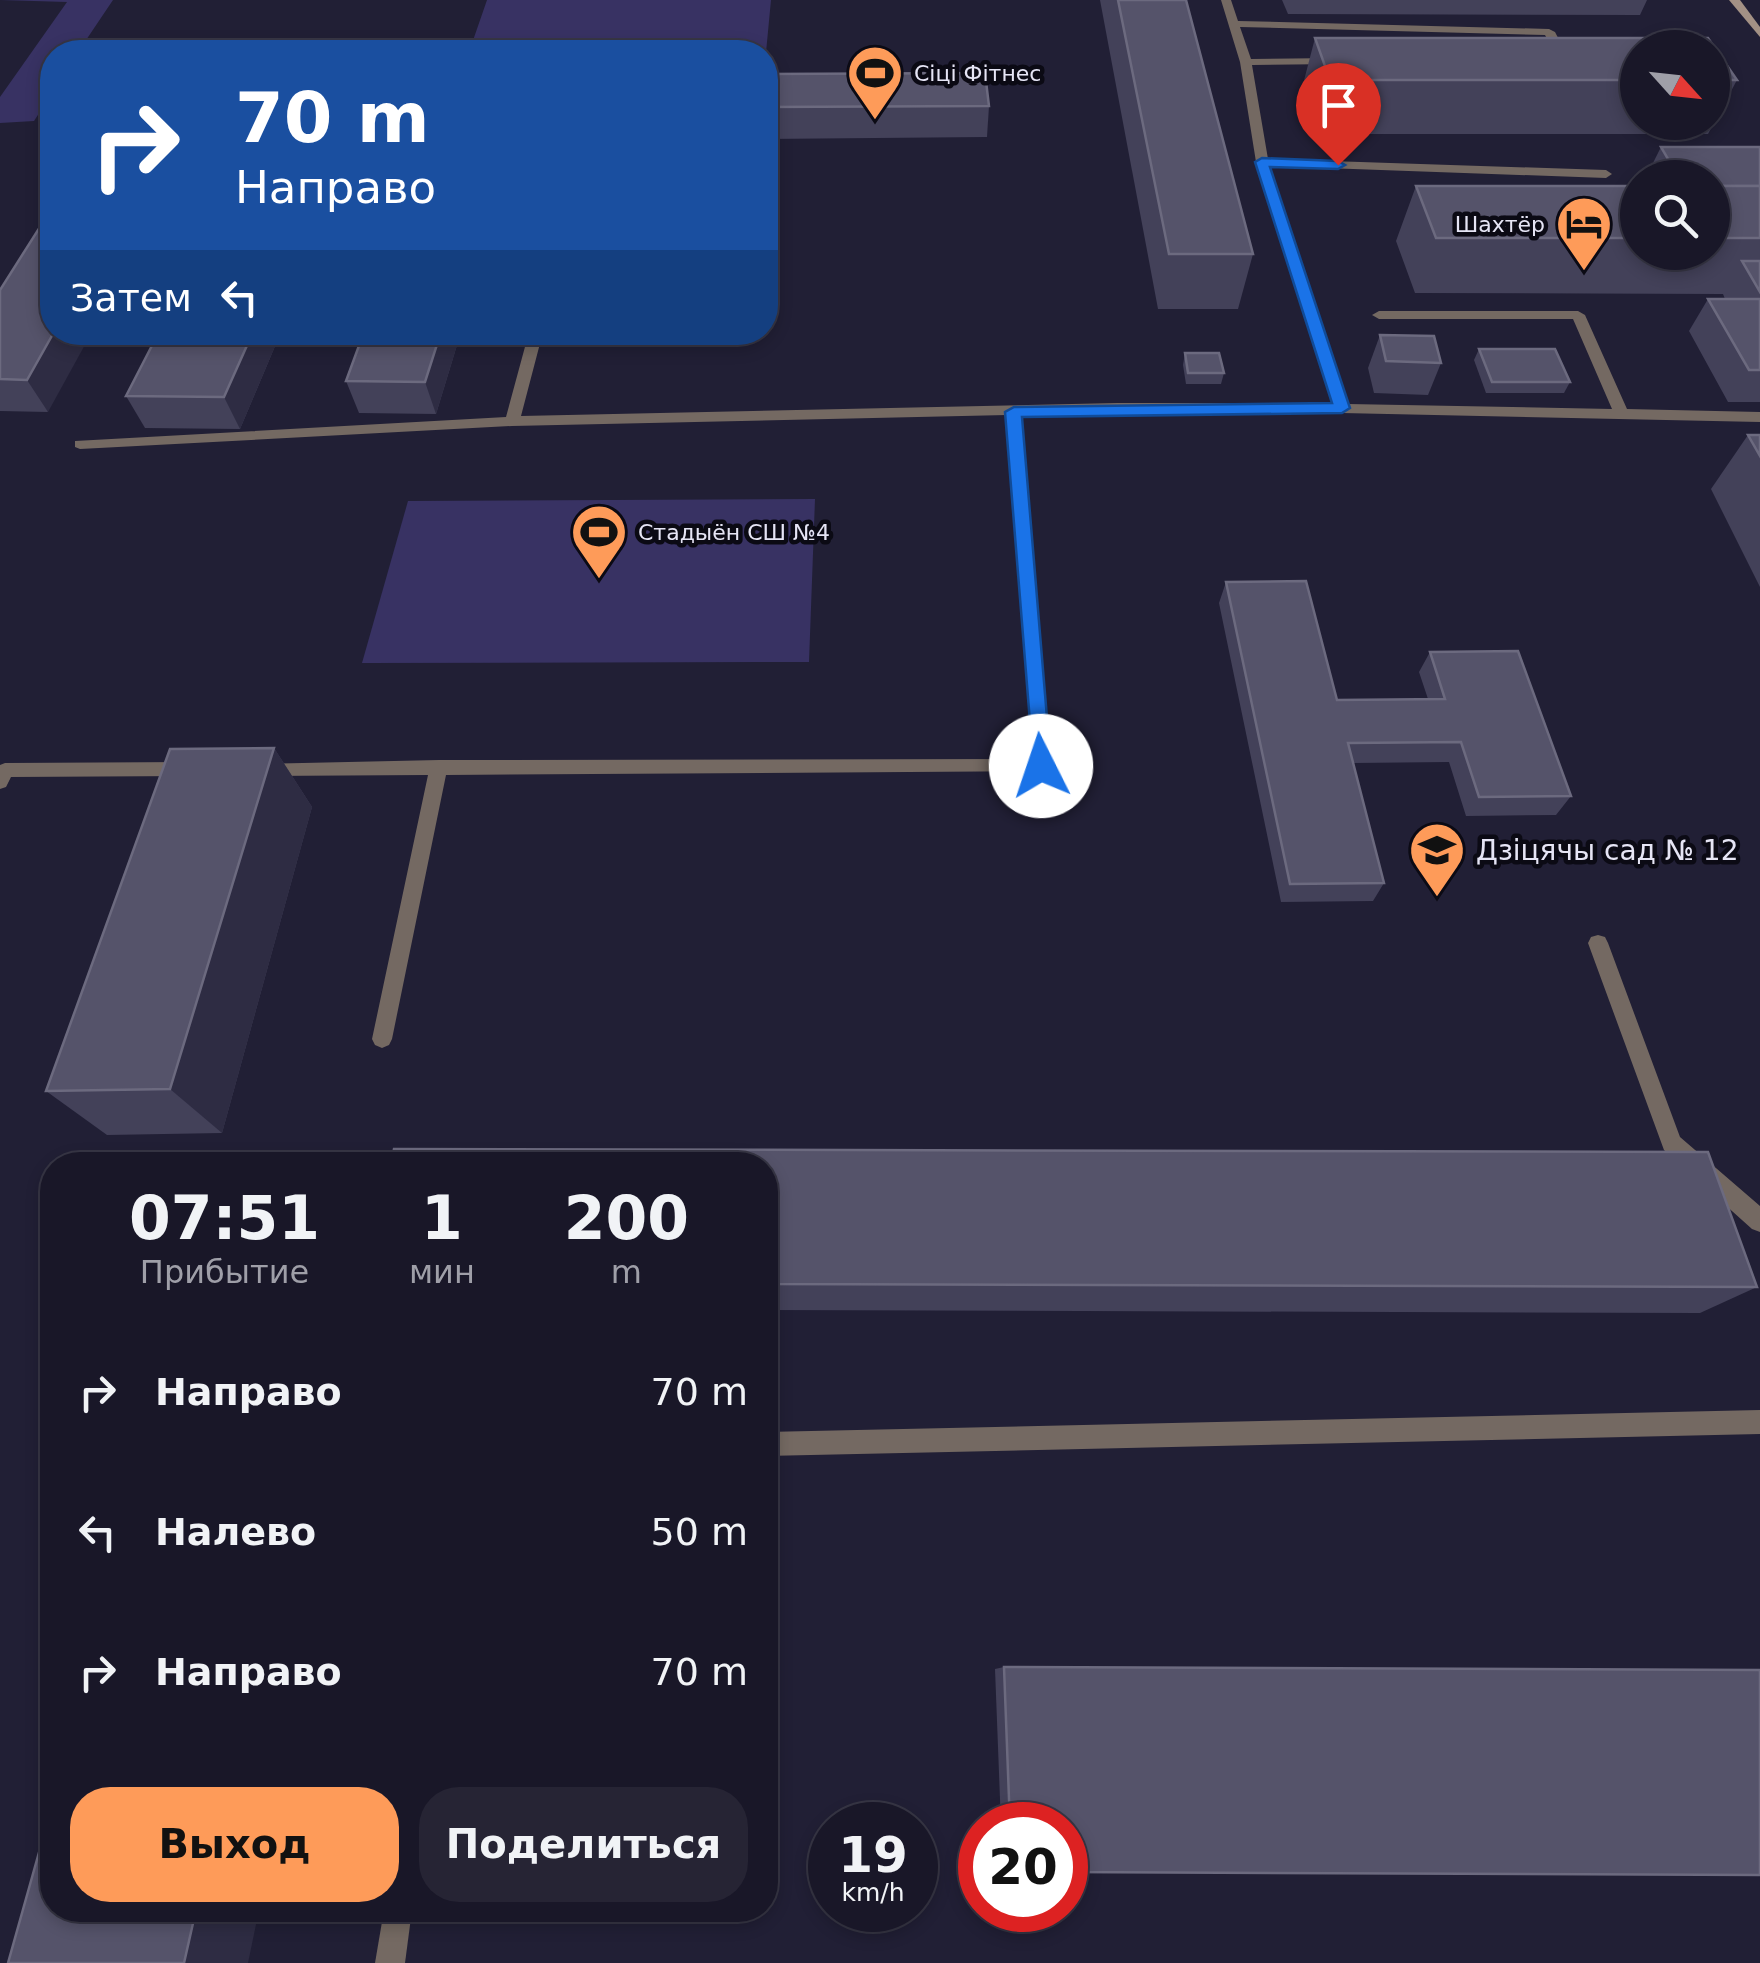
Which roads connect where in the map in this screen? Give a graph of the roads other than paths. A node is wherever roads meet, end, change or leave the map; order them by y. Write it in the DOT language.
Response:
graph roads {
  1 [pos="1226,0"];
  2 [pos="1734,0"];
  3 [pos="1746,15"];
  4 [pos="1760,15"];
  5 [pos="1236,24"];
  6 [pos="1760,34"];
  7 [pos="1544,60"];
  8 [pos="1346,61"];
  9 [pos="1246,62"];
  10 [pos="1262,162"];
  11 [pos="1606,174"];
  12 [pos="1380,315"];
  13 [pos="532,345"];
  14 [pos="1342,408"];
  15 [pos="1014,412"];
  16 [pos="1622,415"];
  17 [pos="1760,416"];
  18 [pos="512,421"];
  19 [pos="80,444"];
  20 [pos="440,768"];
  21 [pos="203,769"];
  22 [pos="242,769"];
  23 [pos="0,782"];
  24 [pos="1598,943"];
  25 [pos="382,1039"];
  26 [pos="1760,1221"];
  27 [pos="1760,1422"];
  28 [pos="778,1444"];
  29 [pos="396,1922"];
  30 [pos="390,1963"];
  1 -- 5 [label="lane"];
  2 -- 3 [label="main road"];
  3 -- 4 [label="lane"];
  3 -- 6 [label="main road"];
  5 -- 7 [label="lane"];
  5 -- 9 [label="lane"];
  8 -- 9 [label="lane"];
  9 -- 10 [label="lane"];
  10 -- 11 [label="lane"];
  10 -- 14 [label="lane"];
  12 -- 16 [label="lane"];
  13 -- 18 [label="lane"];
  14 -- 15 [label="lane"];
  14 -- 16 [label="lane"];
  15 -- 18 [label="lane"];
  15 -- 20 [label="lane"];
  16 -- 17 [label="lane"];
  18 -- 19 [label="lane"];
  20 -- 22 [label="lane"];
  20 -- 25 [label="lane"];
  21 -- 23 [label="lane"];
  24 -- 26 [label="lane"];
  27 -- 28 [label="lane"];
  29 -- 30 [label="lane"];
}
